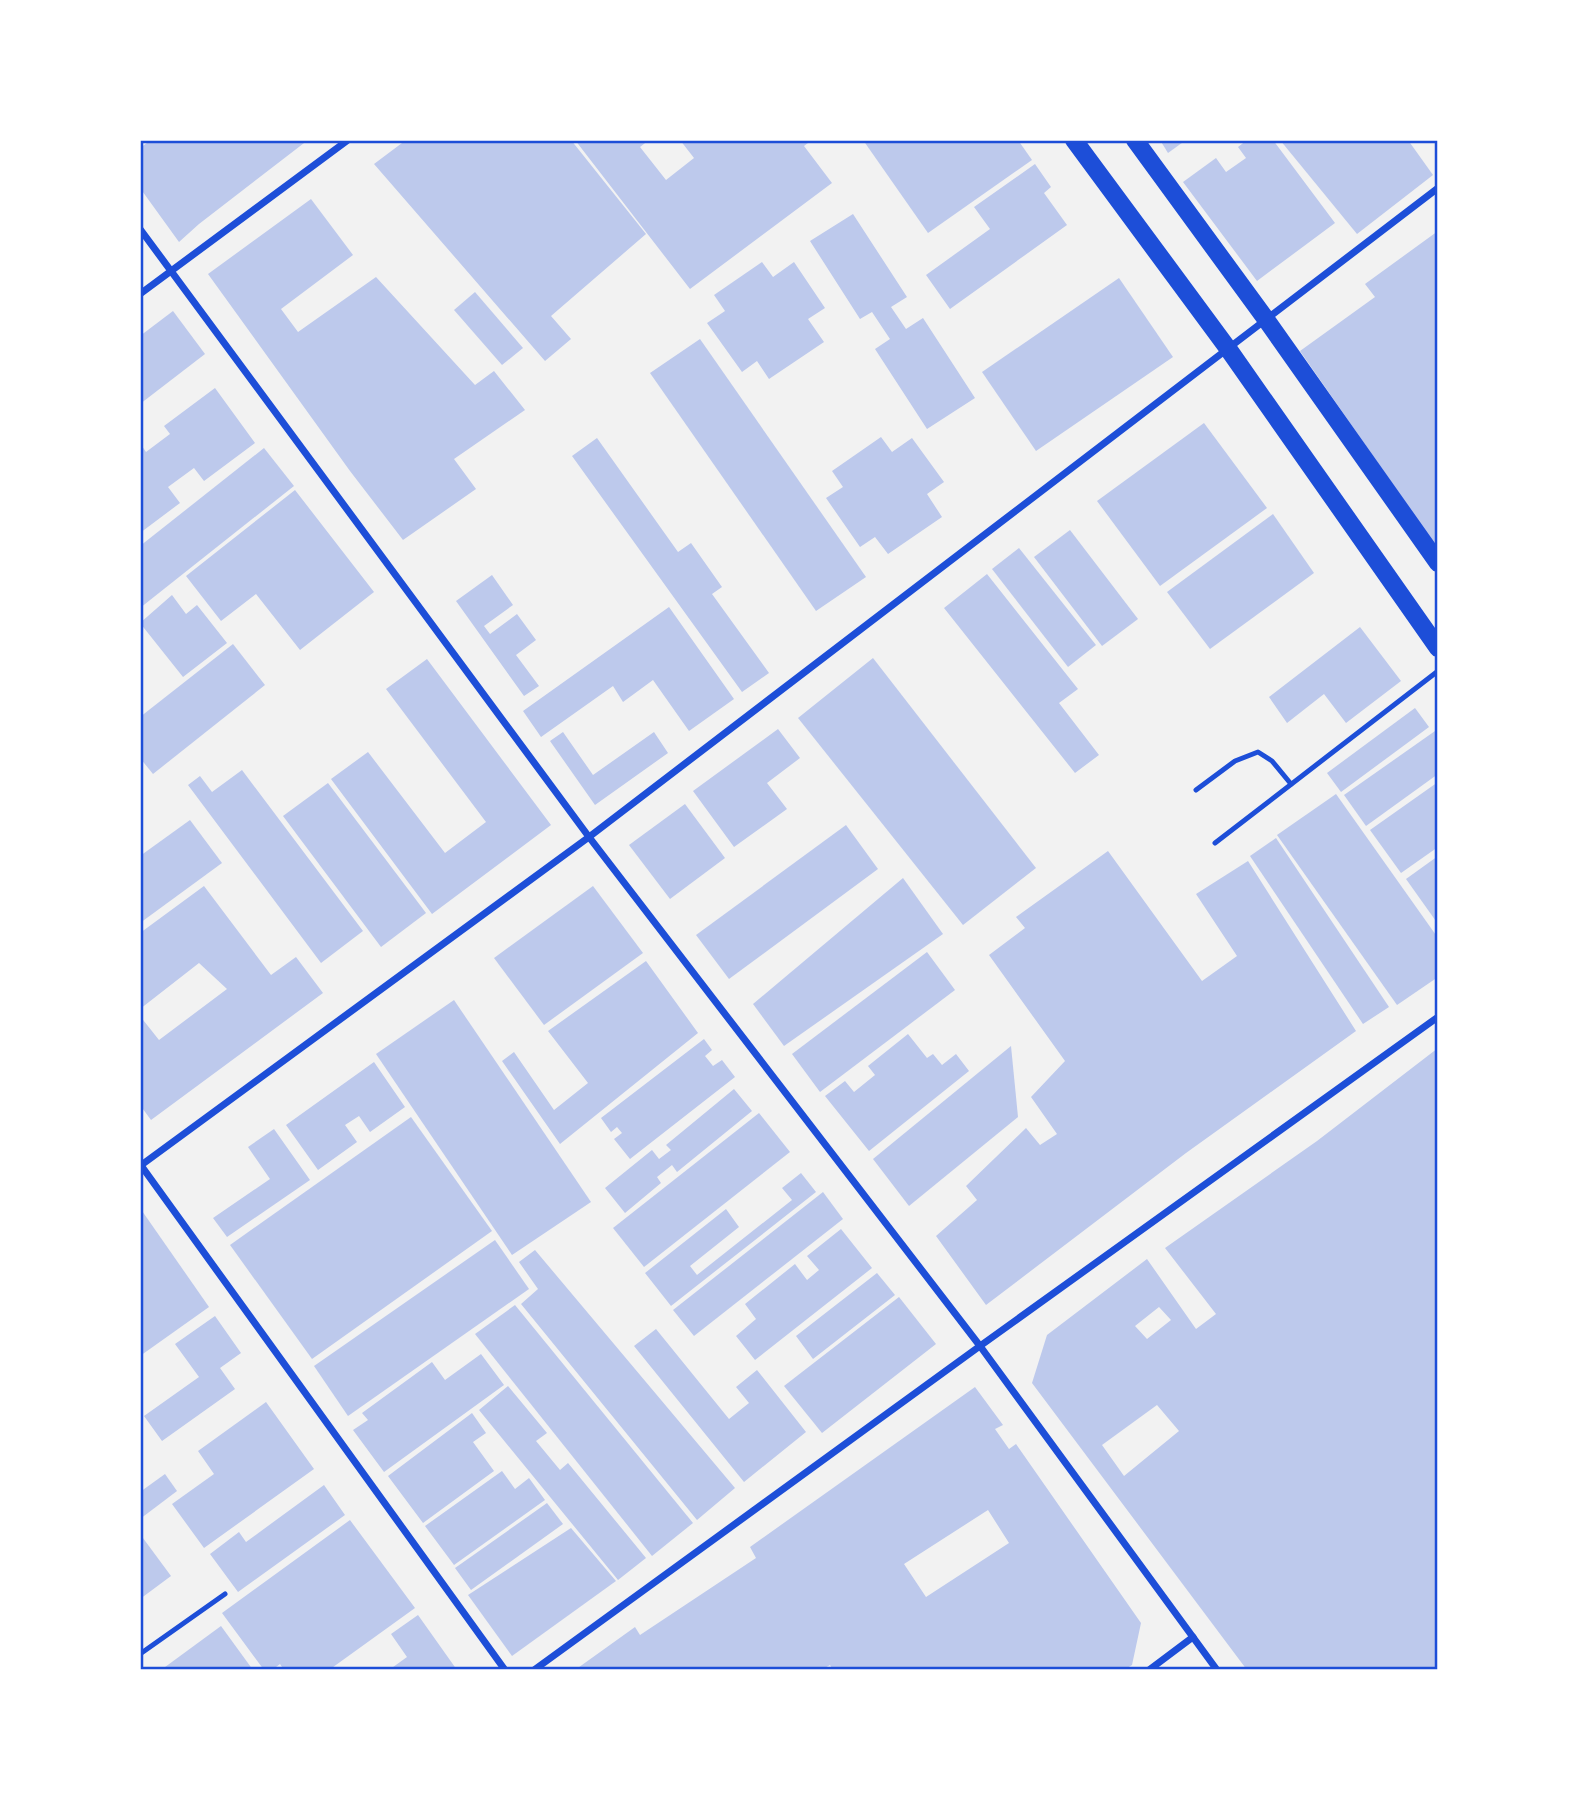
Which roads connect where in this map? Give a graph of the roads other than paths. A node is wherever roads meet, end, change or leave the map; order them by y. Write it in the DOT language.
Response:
graph roads {
  1 [pos="348,140"];
  2 [pos="1074,140"];
  3 [pos="1135,140"];
  4 [pos="1438,188"];
  5 [pos="140,229"];
  6 [pos="170,271"];
  7 [pos="140,294"];
  8 [pos="1265,318"];
  9 [pos="1229,350"];
  10 [pos="1438,563"];
  11 [pos="1438,648"];
  12 [pos="1438,671"];
  13 [pos="1291,784"];
  14 [pos="1196,790"];
  15 [pos="589,837"];
  16 [pos="1215,843"];
  17 [pos="1438,1017"];
  18 [pos="140,1165"];
  19 [pos="980,1346"];
  20 [pos="225,1594"];
  21 [pos="1193,1637"];
  22 [pos="140,1654"];
  23 [pos="505,1670"];
  24 [pos="534,1670"];
  25 [pos="1149,1670"];
  26 [pos="1217,1670"];
  1 -- 6 [label="street"];
  2 -- 9 [label="main road"];
  3 -- 8 [label="main road"];
  4 -- 8 [label="street"];
  5 -- 6 [label="street"];
  6 -- 7 [label="street"];
  6 -- 15 [label="street"];
  8 -- 9 [label="street"];
  8 -- 10 [label="main road"];
  9 -- 11 [label="main road"];
  9 -- 15 [label="street"];
  12 -- 13 [label="lane"];
  13 -- 14 [label="lane"];
  13 -- 16 [label="lane"];
  15 -- 18 [label="street"];
  15 -- 19 [label="street"];
  17 -- 19 [label="street"];
  18 -- 23 [label="street"];
  19 -- 21 [label="street"];
  19 -- 24 [label="street"];
  20 -- 22 [label="lane"];
  21 -- 25 [label="street"];
  21 -- 26 [label="street"];
}
